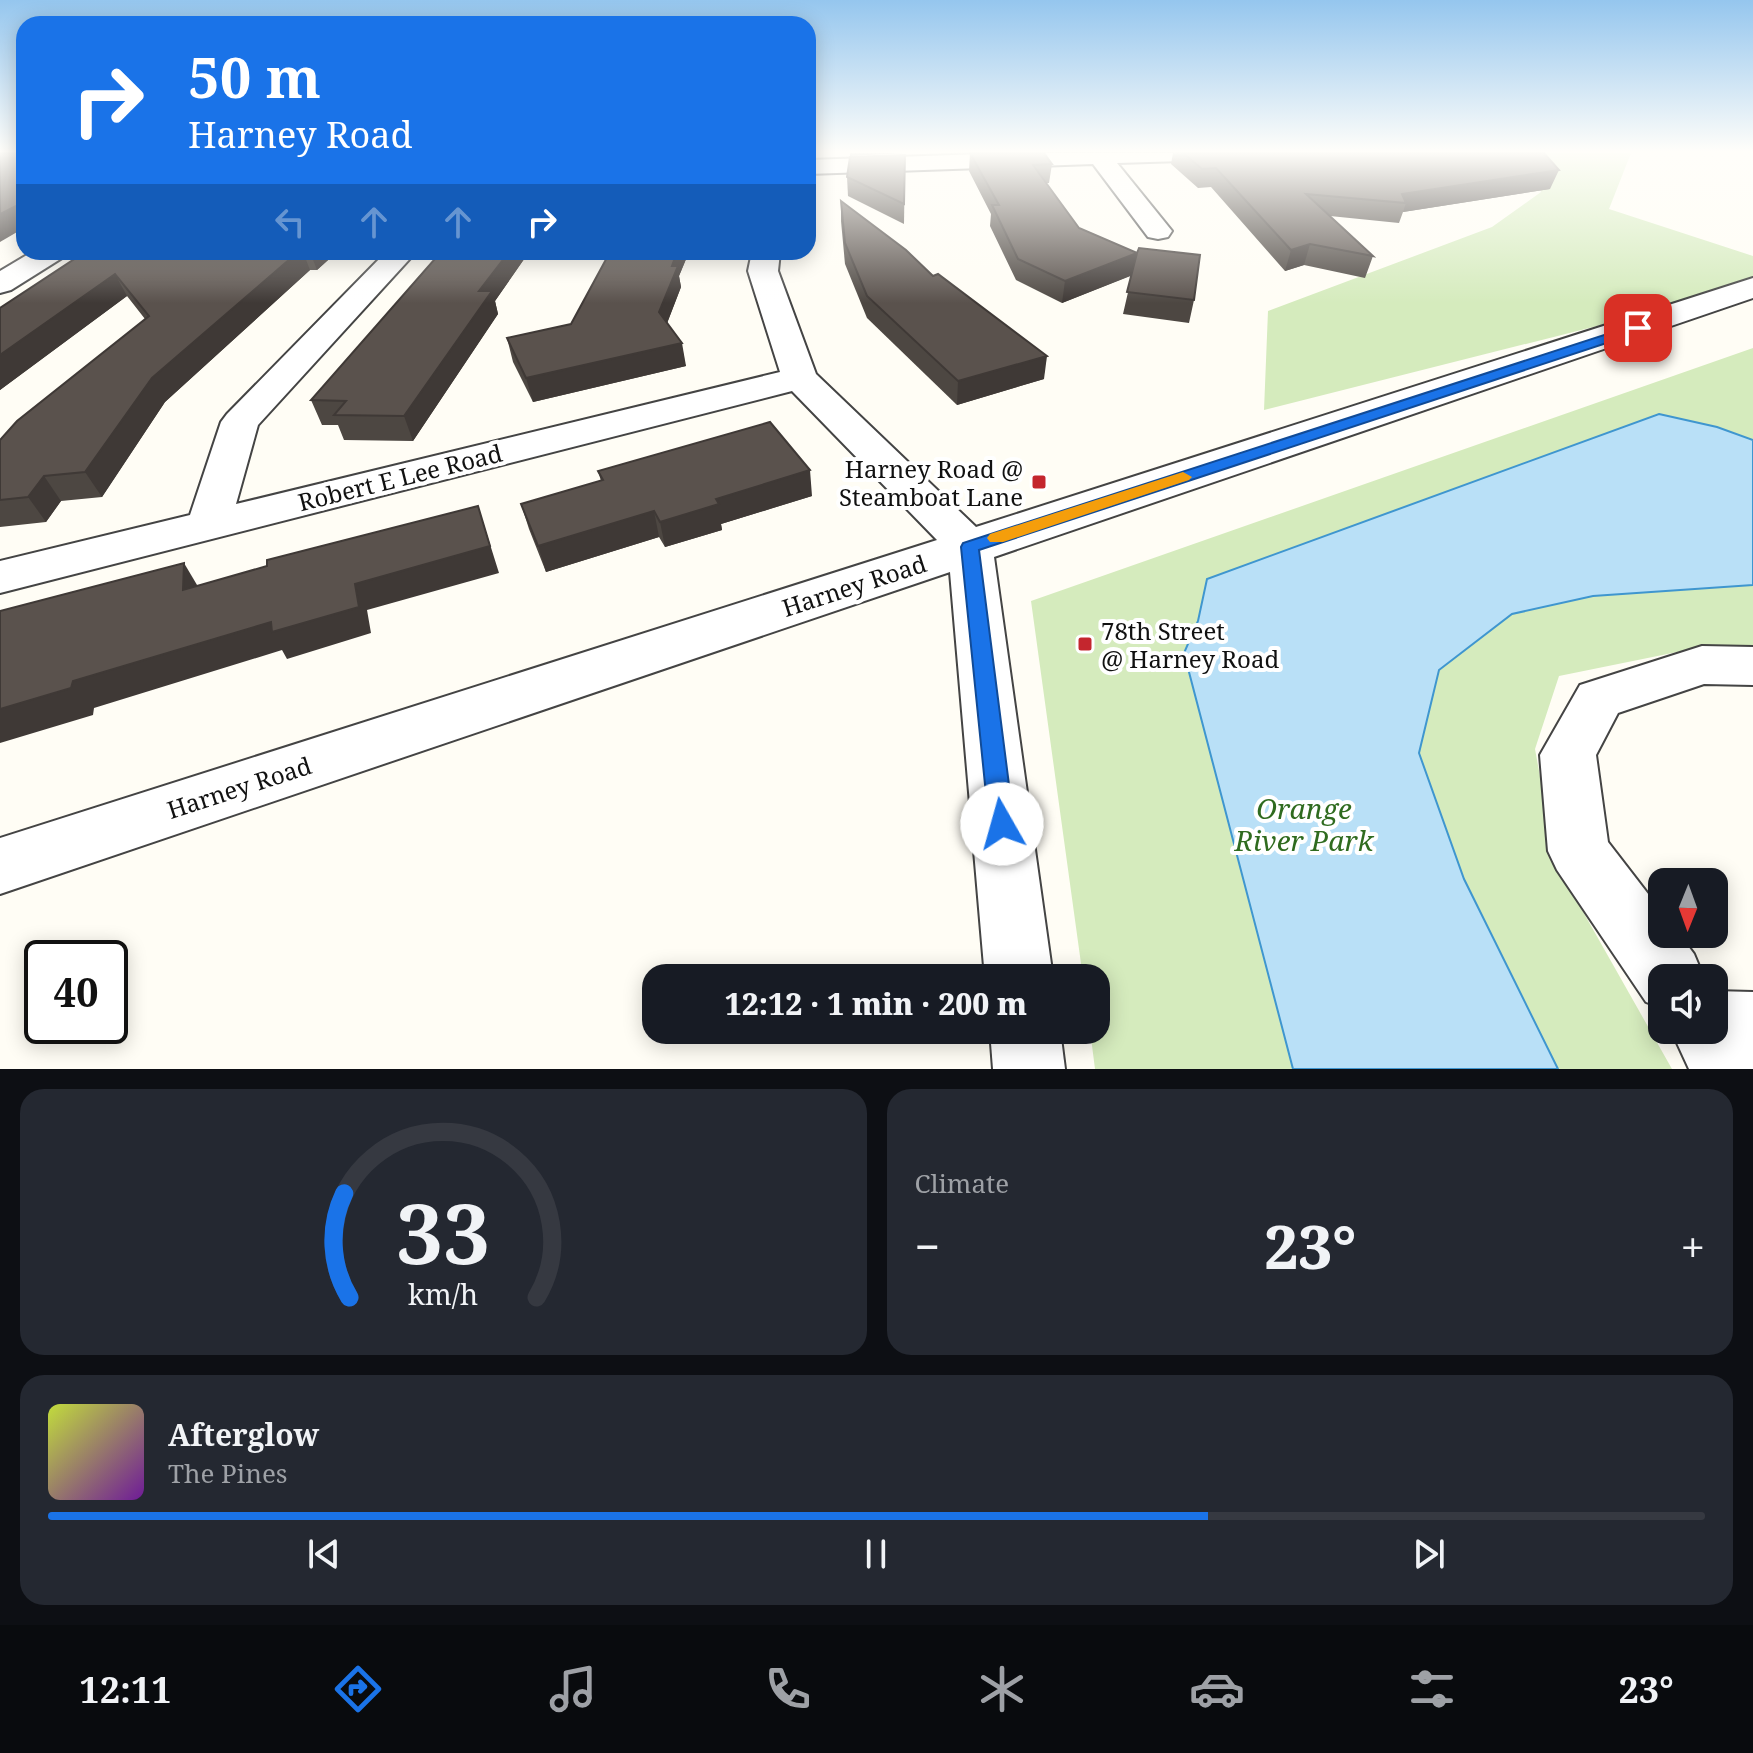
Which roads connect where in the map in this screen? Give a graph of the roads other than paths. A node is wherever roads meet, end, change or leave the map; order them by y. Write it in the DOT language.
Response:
graph roads {
  1 [pos="1136,203"];
  2 [pos="1158,231"];
  3 [pos="39,260"];
  4 [pos="394,260"];
  5 [pos="765,260"];
  6 [pos="0,284"];
  7 [pos="1753,287"];
  8 [pos="800,378"];
  9 [pos="209,524"];
  10 [pos="970,547"];
  11 [pos="0,577"];
  12 [pos="1753,666"];
  13 [pos="0,866"];
  14 [pos="1017,964"];
  15 [pos="1660,964"];
  16 [pos="1728,1026"];
  17 [pos="1753,1027"];
  18 [pos="1026,1044"];
  19 [pos="1715,1044"];
  20 [pos="1029,1069"];
  21 [pos="1730,1069"];
  1 -- 2 [label="street"];
  3 -- 6 [label="street"];
  4 -- 9 [label="street"];
  5 -- 8 [label="street"];
  7 -- 10 [label="street, Harney Road"];
  8 -- 9 [label="street, Robert E Lee Road"];
  8 -- 10 [label="street"];
  9 -- 11 [label="street, Robert E Lee Road"];
  10 -- 13 [label="street, Harney Road"];
  10 -- 14 [label="street"];
  12 -- 15 [label="street"];
  16 -- 17 [label="street"];
  18 -- 20 [label="street"];
  19 -- 21 [label="street"];
}
